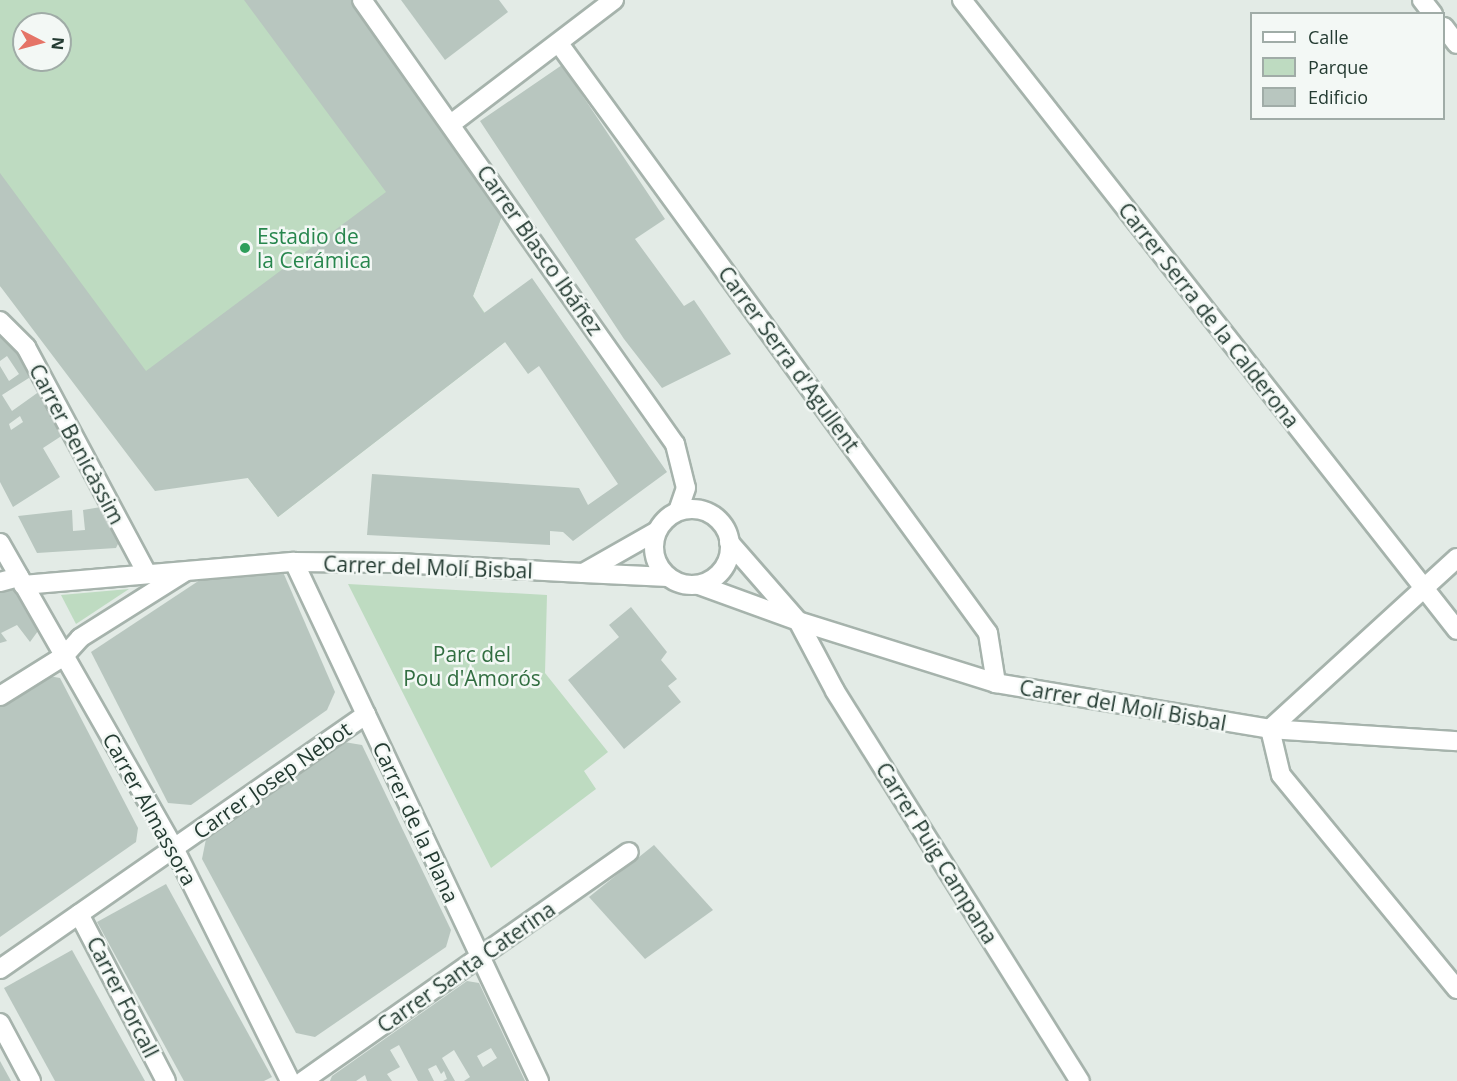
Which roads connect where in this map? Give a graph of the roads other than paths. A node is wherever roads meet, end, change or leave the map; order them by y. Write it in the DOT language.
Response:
graph roads {
  1 [pos="362,0"];
  2 [pos="614,0"];
  3 [pos="962,0"];
  4 [pos="1422,0"];
  5 [pos="1431,12"];
  6 [pos="1445,29"];
  7 [pos="1457,44"];
  8 [pos="560,45"];
  9 [pos="451,124"];
  10 [pos="0,321"];
  11 [pos="678,511"];
  12 [pos="657,531"];
  13 [pos="729,542"];
  14 [pos="0,543"];
  15 [pos="1457,558"];
  16 [pos="294,562"];
  17 [pos="188,570"];
  18 [pos="583,573"];
  19 [pos="147,574"];
  20 [pos="668,577"];
  21 [pos="21,581"];
  22 [pos="0,582"];
  23 [pos="699,585"];
  24 [pos="1424,588"];
  25 [pos="798,621"];
  26 [pos="1457,630"];
  27 [pos="64,656"];
  28 [pos="996,683"];
  29 [pos="0,696"];
  30 [pos="366,715"];
  31 [pos="1270,729"];
  32 [pos="1457,741"];
  33 [pos="174,848"];
  34 [pos="629,852"];
  35 [pos="79,914"];
  36 [pos="480,957"];
  37 [pos="0,969"];
  38 [pos="1457,989"];
  39 [pos="0,1023"];
  40 [pos="31,1081"];
  41 [pos="166,1081"];
  42 [pos="290,1081"];
  43 [pos="303,1081"];
  44 [pos="539,1081"];
  45 [pos="1080,1081"];
  1 -- 9 [label="street, Carrer Blasco Ibáñez"];
  2 -- 8 [label="street"];
  3 -- 24 [label="street, Carrer Serra de la Calderona"];
  4 -- 5 [label="street"];
  6 -- 7 [label="street"];
  8 -- 9 [label="street"];
  8 -- 28 [label="street, Carrer Serra d'Agullent"];
  9 -- 11 [label="street, Carrer Blasco Ibáñez"];
  10 -- 19 [label="street, Carrer Benicàssim"];
  11 -- 12 [label="street"];
  11 -- 13 [label="street"];
  12 -- 18 [label="street"];
  12 -- 20 [label="street"];
  13 -- 23 [label="street"];
  13 -- 25 [label="street"];
  14 -- 21 [label="street, Carrer Almassora"];
  15 -- 24 [label="street"];
  16 -- 17 [label="street, Carrer del Molí Bisbal"];
  16 -- 18 [label="street, Carrer del Molí Bisbal"];
  16 -- 30 [label="street, Carrer de la Plana"];
  17 -- 19 [label="street, Carrer del Molí Bisbal"];
  17 -- 27 [label="street"];
  18 -- 20 [label="street, Carrer del Molí Bisbal"];
  19 -- 21 [label="street, Carrer del Molí Bisbal"];
  20 -- 23 [label="street"];
  21 -- 22 [label="street, Carrer del Molí Bisbal"];
  21 -- 27 [label="street, Carrer Almassora"];
  23 -- 25 [label="street, Carrer del Molí Bisbal"];
  24 -- 26 [label="street, Carrer Serra de la Calderona"];
  24 -- 31 [label="street"];
  25 -- 28 [label="street, Carrer del Molí Bisbal"];
  25 -- 45 [label="street, Carrer Puig Campana"];
  27 -- 29 [label="street"];
  27 -- 33 [label="street, Carrer Almassora"];
  28 -- 31 [label="street, Carrer del Molí Bisbal"];
  30 -- 33 [label="street, Carrer Josep Nebot"];
  30 -- 36 [label="street, Carrer de la Plana"];
  31 -- 32 [label="street, Carrer del Molí Bisbal"];
  31 -- 38 [label="street"];
  33 -- 35 [label="street, Carrer Josep Nebot"];
  33 -- 42 [label="street, Carrer Almassora"];
  34 -- 36 [label="street, Carrer Santa Caterina"];
  35 -- 37 [label="street, Carrer Josep Nebot"];
  35 -- 41 [label="street, Carrer Forcall"];
  36 -- 43 [label="street, Carrer Santa Caterina"];
  36 -- 44 [label="street, Carrer de la Plana"];
  39 -- 40 [label="street"];
}
